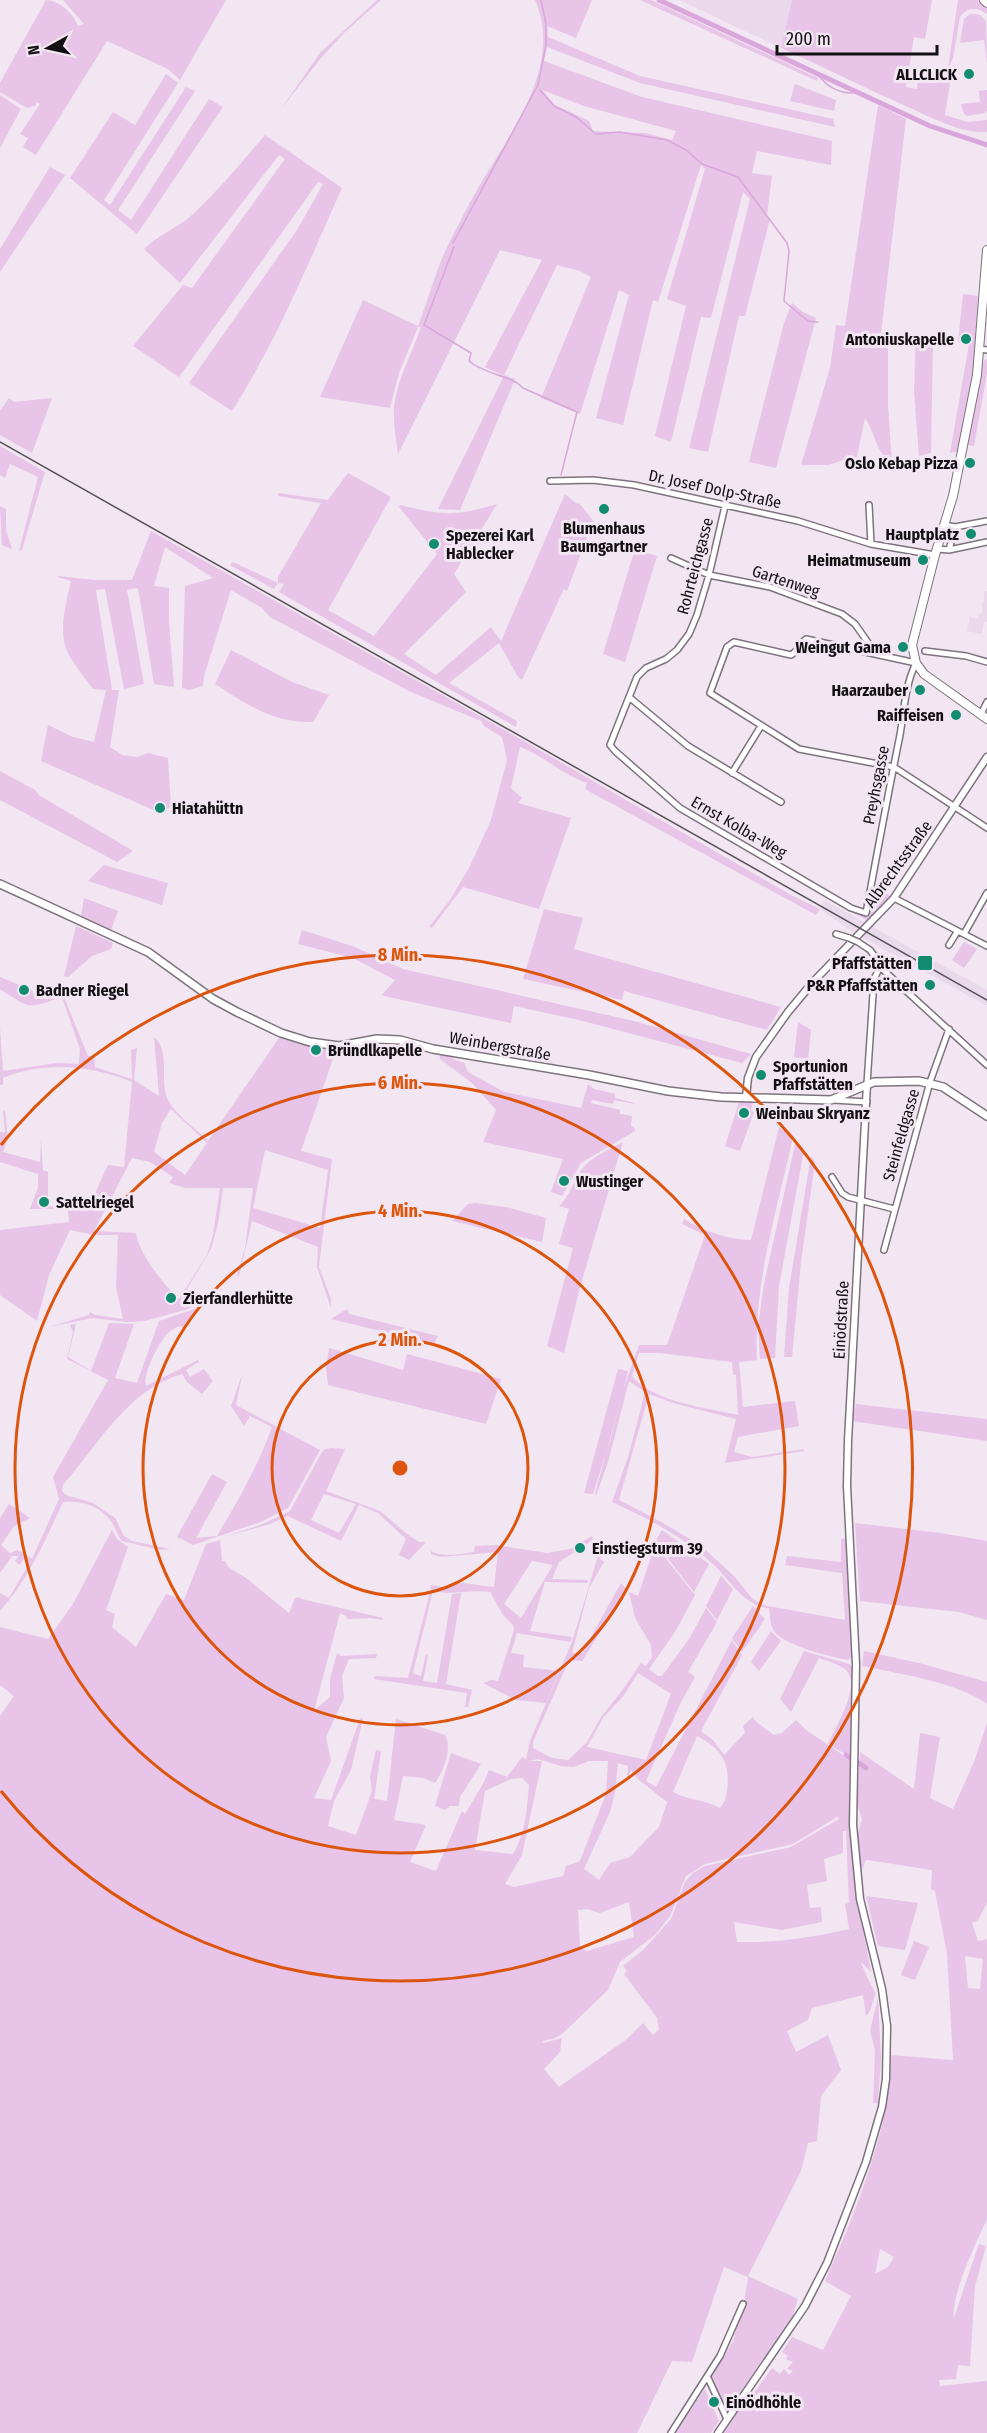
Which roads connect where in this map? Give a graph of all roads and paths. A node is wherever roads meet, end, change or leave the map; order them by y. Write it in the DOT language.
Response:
graph roads {
  1 [pos="987,250"];
  2 [pos="983,350"];
  3 [pos="550,481"];
  4 [pos="868,505"];
  5 [pos="725,506"];
  6 [pos="987,521"];
  7 [pos="945,525"];
  8 [pos="955,527"];
  9 [pos="987,542"];
  10 [pos="871,543"];
  11 [pos="949,550"];
  12 [pos="936,552"];
  13 [pos="671,558"];
  14 [pos="709,575"];
  15 [pos="867,642"];
  16 [pos="864,651"];
  17 [pos="925,651"];
  18 [pos="876,654"];
  19 [pos="987,662"];
  20 [pos="916,663"];
  21 [pos="629,698"];
  22 [pos="987,702"];
  23 [pos="984,716"];
  24 [pos="761,726"];
  25 [pos="610,745"];
  26 [pos="987,757"];
  27 [pos="894,766"];
  28 [pos="732,773"];
  29 [pos="781,802"];
  30 [pos="955,807"];
  31 [pos="987,828"];
  32 [pos="0,884"];
  33 [pos="987,893"];
  34 [pos="894,898"];
  35 [pos="866,913"];
  36 [pos="957,932"];
  37 [pos="836,934"];
  38 [pos="964,934"];
  39 [pos="949,945"];
  40 [pos="987,946"];
  41 [pos="879,962"];
  42 [pos="950,1029"];
  43 [pos="987,1065"];
  44 [pos="930,1082"];
  45 [pos="867,1084"];
  46 [pos="746,1097"];
  47 [pos="831,1100"];
  48 [pos="867,1102"];
  49 [pos="987,1116"];
  50 [pos="832,1177"];
  51 [pos="861,1199"];
  52 [pos="894,1209"];
  53 [pos="884,1250"];
  54 [pos="743,2304"];
  55 [pos="708,2378"];
  56 [pos="728,2419"];
  57 [pos="671,2433"];
  58 [pos="718,2433"];
  1 -- 2 [label="main road"];
  2 -- 7 [label="main road"];
  3 -- 5 [label="street, Dr. Josef Dolp-Straße"];
  4 -- 10 [label="street"];
  5 -- 10 [label="street, Dr. Josef Dolp-Straße"];
  5 -- 14 [label="street, Rohrteichgasse"];
  6 -- 8 [label="street"];
  7 -- 8 [label="street"];
  7 -- 12 [label="main road"];
  8 -- 11 [label="street"];
  9 -- 11 [label="street"];
  10 -- 12 [label="street, Dr. Josef Dolp-Straße"];
  11 -- 12 [label="street"];
  12 -- 20 [label="main road"];
  13 -- 14 [label="street, Gartenweg"];
  14 -- 15 [label="street, Gartenweg"];
  14 -- 21 [label="street, Rohrteichgasse"];
  15 -- 16 [label="street"];
  15 -- 18 [label="street, Gartenweg"];
  16 -- 18 [label="street"];
  16 -- 24 [label="street"];
  17 -- 19 [label="street"];
  18 -- 20 [label="street"];
  20 -- 23 [label="main road"];
  20 -- 27 [label="street, Preyhsgasse"];
  21 -- 25 [label="street, Rohrteichgasse"];
  21 -- 28 [label="street"];
  22 -- 23 [label="street"];
  24 -- 27 [label="street"];
  24 -- 28 [label="street"];
  25 -- 35 [label="street, Ernst Kolba-Weg"];
  26 -- 30 [label="street, Albrechtsstraße"];
  27 -- 30 [label="street"];
  27 -- 35 [label="street, Preyhsgasse"];
  28 -- 29 [label="street"];
  30 -- 31 [label="street"];
  30 -- 34 [label="street, Albrechtsstraße"];
  32 -- 46 [label="main road, Weinbergstraße"];
  33 -- 38 [label="street"];
  34 -- 36 [label="street"];
  34 -- 46 [label="street, Albrechtsstraße"];
  36 -- 38 [label="street"];
  36 -- 39 [label="street"];
  37 -- 41 [label="street, bridge"];
  38 -- 40 [label="street"];
  42 -- 43 [label="street"];
  42 -- 44 [label="street, Steinfeldgasse"];
  42 -- 45 [label="street, Einödstraße"];
  44 -- 45 [label="main road"];
  44 -- 49 [label="main road"];
  44 -- 52 [label="street, Steinfeldgasse"];
  45 -- 47 [label="main road"];
  45 -- 48 [label="street, Einödstraße"];
  46 -- 47 [label="main road, Weinbergstraße"];
  47 -- 48 [label="street"];
  48 -- 51 [label="street, Einödstraße"];
  50 -- 51 [label="street"];
  51 -- 52 [label="street"];
  51 -- 56 [label="street, Einödstraße"];
  52 -- 53 [label="street, Steinfeldgasse"];
  54 -- 55 [label="street"];
  55 -- 56 [label="street"];
  55 -- 57 [label="street"];
  56 -- 58 [label="street, Einödstraße"];
}
